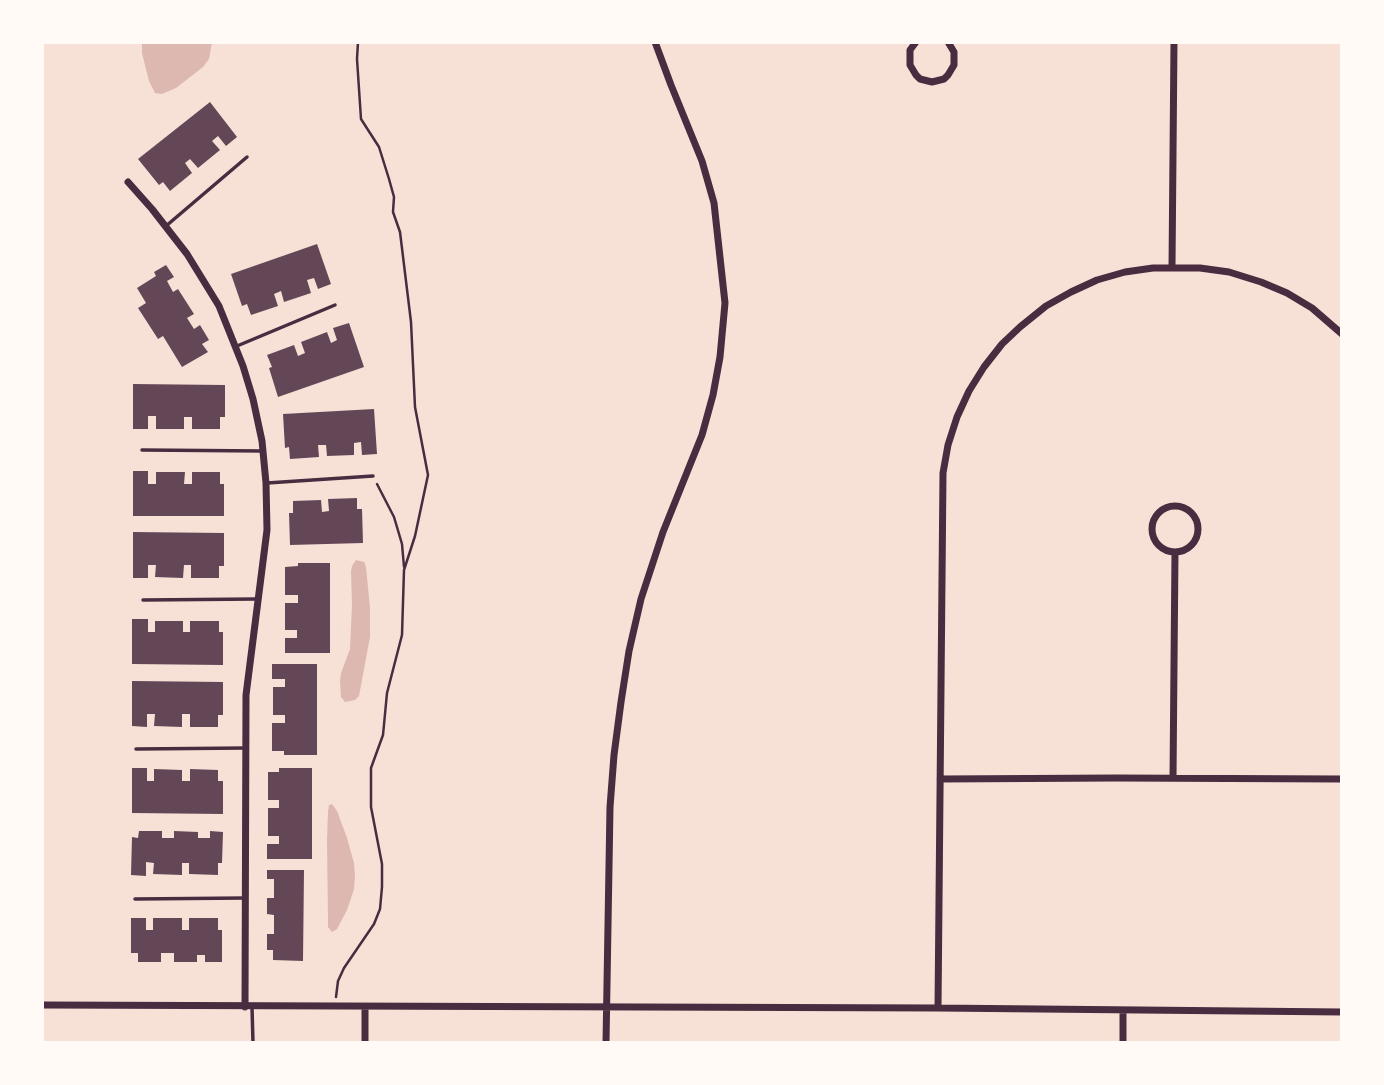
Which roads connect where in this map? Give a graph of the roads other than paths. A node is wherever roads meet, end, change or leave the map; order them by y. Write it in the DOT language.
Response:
graph roads {
  1 [pos="655,42"];
  2 [pos="916,42"];
  3 [pos="948,42"];
  4 [pos="1174,42"];
  5 [pos="247,157"];
  6 [pos="128,182"];
  7 [pos="166,226"];
  8 [pos="1172,267"];
  9 [pos="335,304"];
  10 [pos="1342,334"];
  11 [pos="236,346"];
  12 [pos="142,450"];
  13 [pos="263,451"];
  14 [pos="373,476"];
  15 [pos="266,483"];
  16 [pos="1175,552"];
  17 [pos="257,599"];
  18 [pos="143,600"];
  19 [pos="246,748"];
  20 [pos="135,749"];
  21 [pos="1174,778"];
  22 [pos="940,779"];
  23 [pos="1342,779"];
  24 [pos="245,898"];
  25 [pos="135,899"];
  26 [pos="42,1005"];
  27 [pos="248,1007"];
  28 [pos="365,1007"];
  29 [pos="607,1007"];
  30 [pos="938,1009"];
  31 [pos="1124,1010"];
  32 [pos="1342,1012"];
  33 [pos="253,1043"];
  34 [pos="365,1043"];
  35 [pos="606,1043"];
  36 [pos="1123,1043"];
  1 -- 29 [label="street"];
  2 -- 3 [label="street"];
  4 -- 8 [label="street"];
  5 -- 7 [label="lane"];
  6 -- 7 [label="street"];
  7 -- 11 [label="street"];
  8 -- 10 [label="street"];
  8 -- 22 [label="street"];
  9 -- 11 [label="lane"];
  11 -- 13 [label="street"];
  12 -- 13 [label="lane"];
  13 -- 15 [label="street"];
  14 -- 15 [label="lane"];
  15 -- 17 [label="street"];
  16 -- 16 [label="street"];
  16 -- 21 [label="street"];
  17 -- 18 [label="lane"];
  17 -- 19 [label="street"];
  19 -- 20 [label="lane"];
  19 -- 24 [label="street"];
  21 -- 22 [label="street"];
  21 -- 23 [label="street"];
  22 -- 30 [label="street"];
  24 -- 25 [label="lane"];
  24 -- 27 [label="street"];
  26 -- 27 [label="street"];
  27 -- 28 [label="street"];
  27 -- 33 [label="lane"];
  28 -- 29 [label="street"];
  28 -- 34 [label="street"];
  29 -- 30 [label="street"];
  29 -- 35 [label="street"];
  30 -- 31 [label="street"];
  31 -- 32 [label="street"];
  31 -- 36 [label="street"];
}
